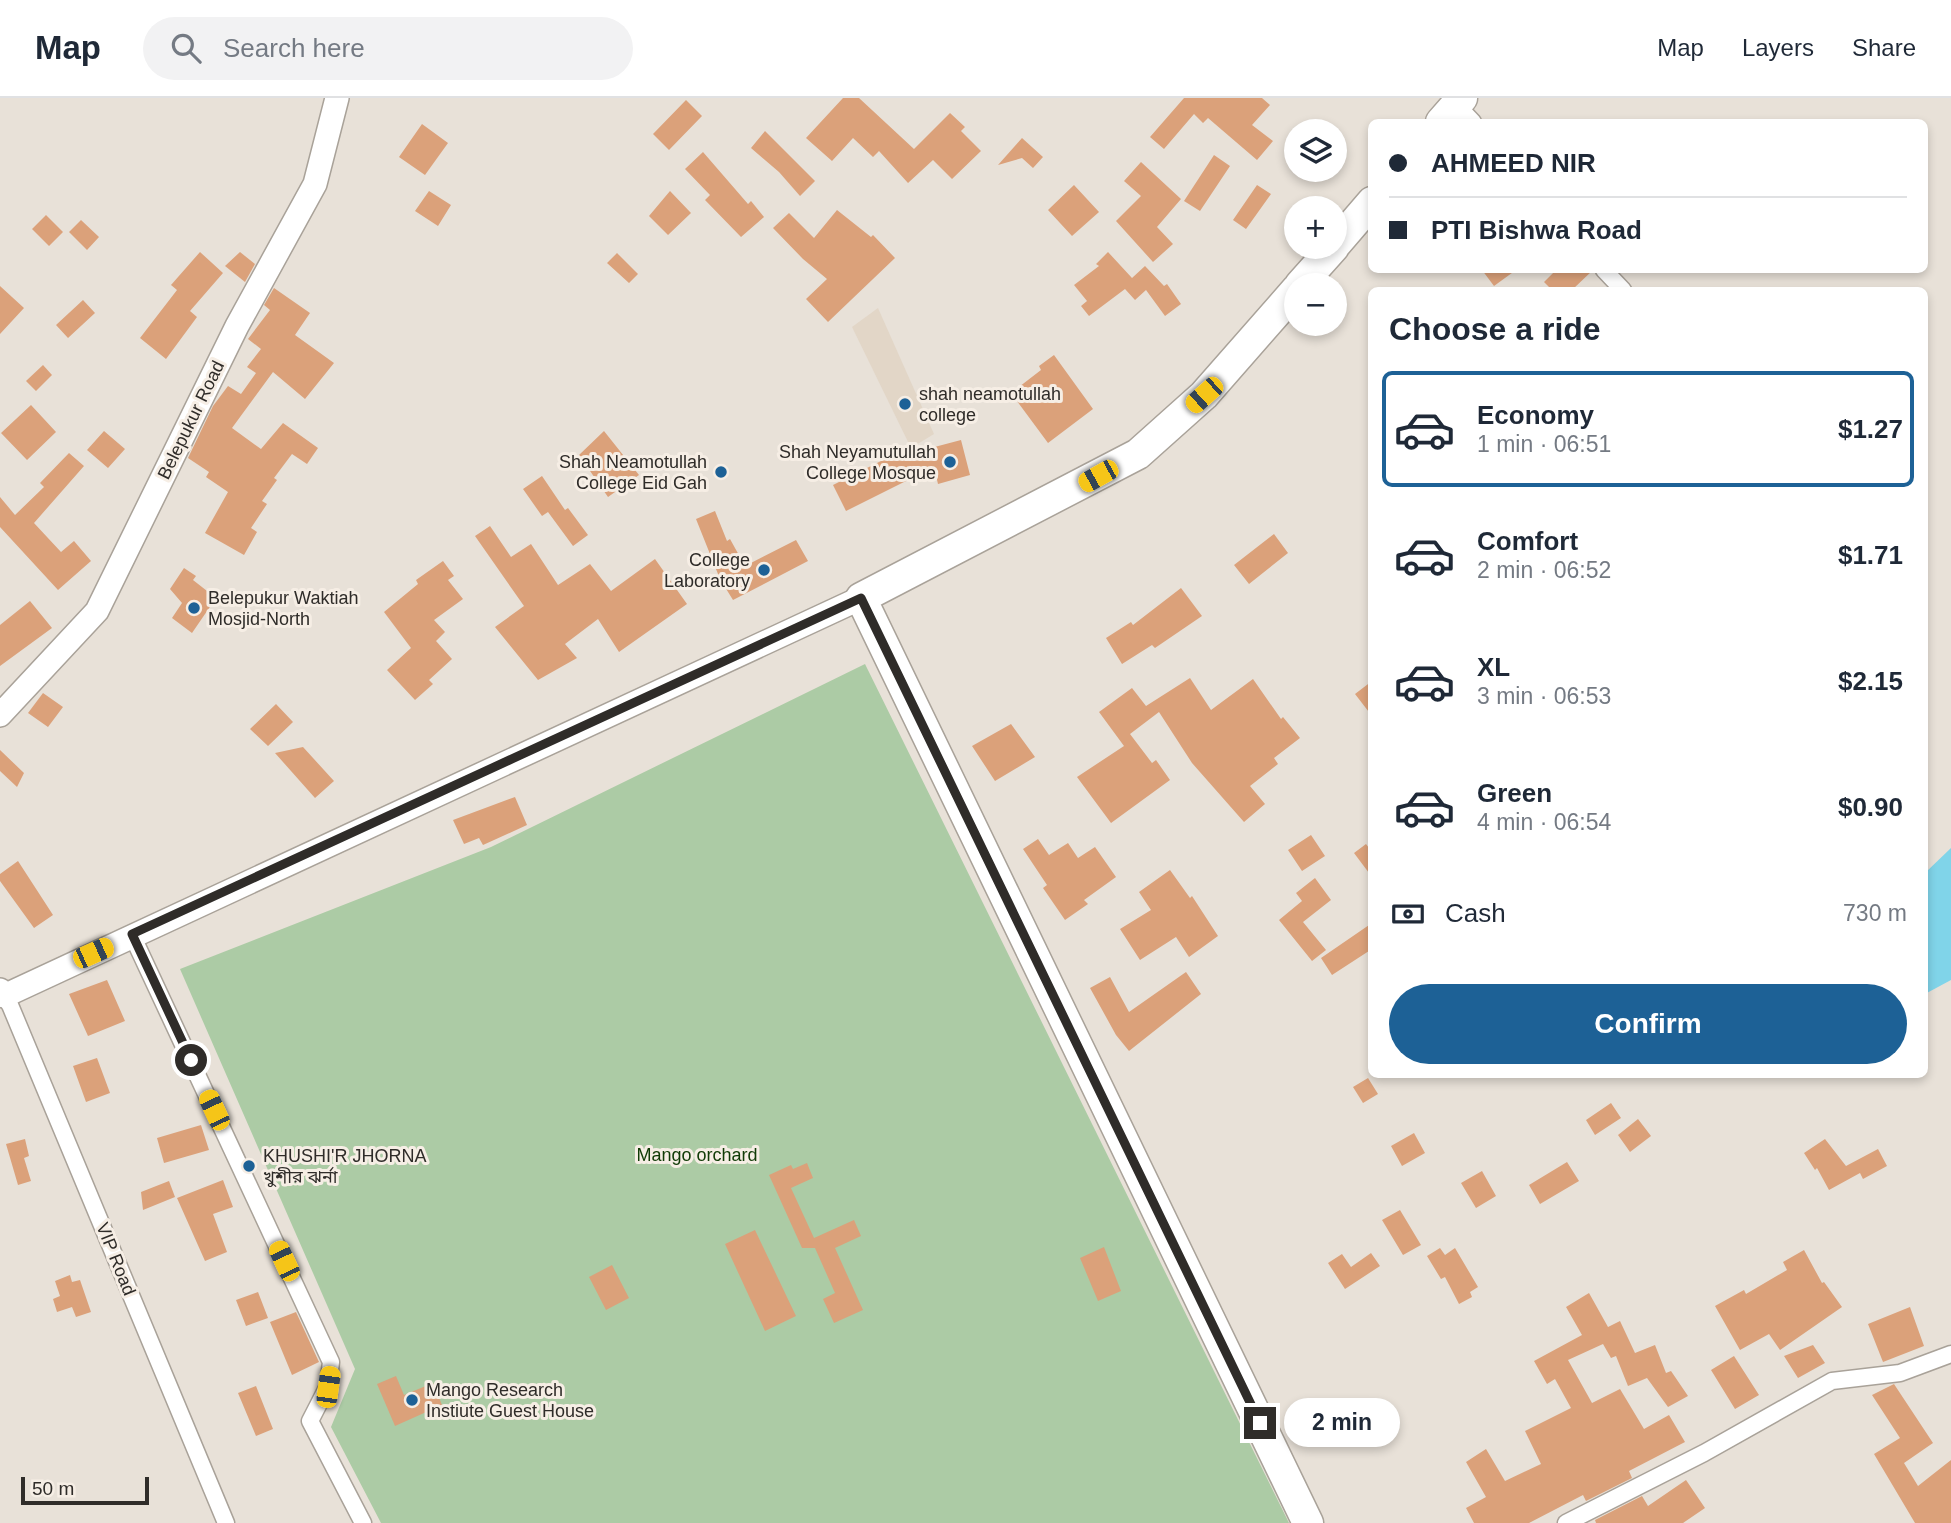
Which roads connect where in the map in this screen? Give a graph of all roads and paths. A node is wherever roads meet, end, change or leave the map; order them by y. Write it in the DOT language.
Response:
graph roads {
  1 [pos="337,98"];
  2 [pos="1368,207"];
  3 [pos="1347,231"];
  4 [pos="1323,259"];
  5 [pos="1310,273"];
  6 [pos="1607,273"];
  7 [pos="1620,287"];
  8 [pos="1284,304"];
  9 [pos="861,598"];
  10 [pos="0,715"];
  11 [pos="132,934"];
  12 [pos="1,995"];
  13 [pos="1951,1354"];
  14 [pos="226,1523"];
  15 [pos="363,1523"];
  16 [pos="1308,1523"];
  17 [pos="1566,1523"];
  1 -- 10 [label="main road, Belepukur Road"];
  2 -- 3 [label="highway"];
  4 -- 5 [label="highway"];
  6 -- 7 [label="street"];
  8 -- 9 [label="highway"];
  9 -- 11 [label="main road"];
  9 -- 16 [label="highway"];
  11 -- 12 [label="main road"];
  11 -- 15 [label="street"];
  12 -- 14 [label="street, VIP Road"];
  13 -- 17 [label="street"];
}
